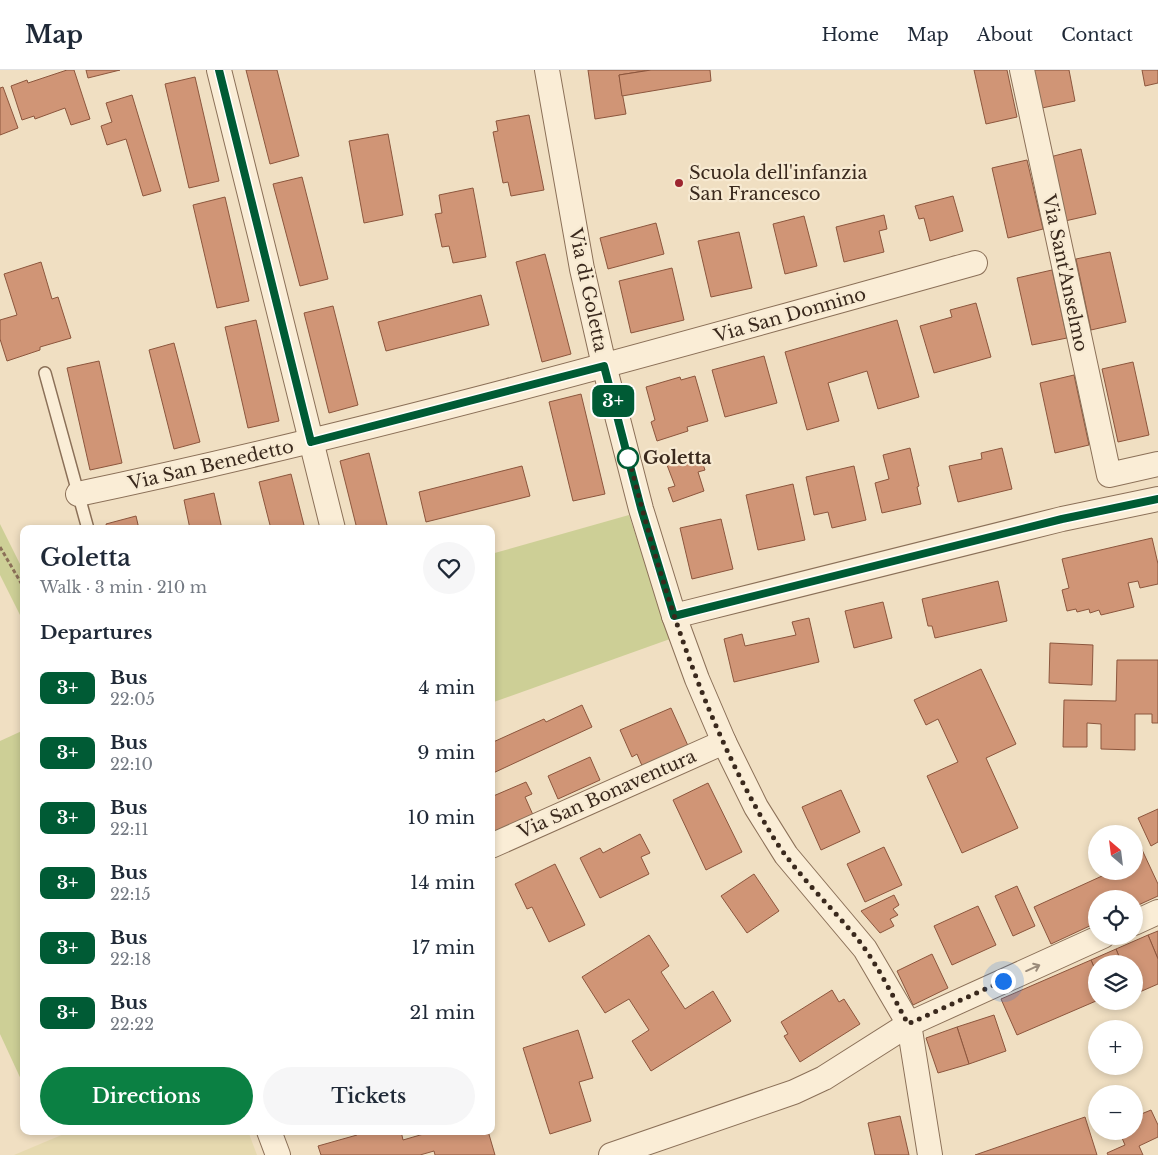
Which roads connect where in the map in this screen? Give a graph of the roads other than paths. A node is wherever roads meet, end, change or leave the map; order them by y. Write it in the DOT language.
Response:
graph roads {
  1 [pos="219,70"];
  2 [pos="547,70"];
  3 [pos="1022,70"];
  4 [pos="975,263"];
  5 [pos="604,366"];
  6 [pos="45,373"];
  7 [pos="311,442"];
  8 [pos="1158,464"];
  9 [pos="78,494"];
  10 [pos="1158,499"];
  11 [pos="87,525"];
  12 [pos="332,525"];
  13 [pos="674,616"];
  14 [pos="724,742"];
  15 [pos="495,844"];
  16 [pos="1158,912"];
  17 [pos="1143,919"];
  18 [pos="1088,943"];
  19 [pos="908,1024"];
  20 [pos="270,1135"];
  21 [pos="278,1155"];
  22 [pos="612,1155"];
  23 [pos="930,1155"];
  1 -- 7 [label="street"];
  2 -- 5 [label="street, Via di Goletta"];
  3 -- 8 [label="street, Via Sant'Anselmo"];
  4 -- 5 [label="street, Via San Donnino"];
  5 -- 7 [label="street, Via San Benedetto"];
  5 -- 13 [label="street, Via di Goletta"];
  6 -- 9 [label="lane"];
  7 -- 9 [label="street, Via San Benedetto"];
  7 -- 12 [label="street"];
  9 -- 11 [label="lane"];
  10 -- 13 [label="street"];
  13 -- 14 [label="street, Via di Goletta"];
  14 -- 15 [label="street, Via San Bonaventura"];
  14 -- 19 [label="street, Via di Goletta"];
  16 -- 17 [label="street"];
  19 -- 18 [label="street, one-way"];
  19 -- 22 [label="street"];
  19 -- 23 [label="street, Via di Goletta"];
  20 -- 21 [label="street"];
}
